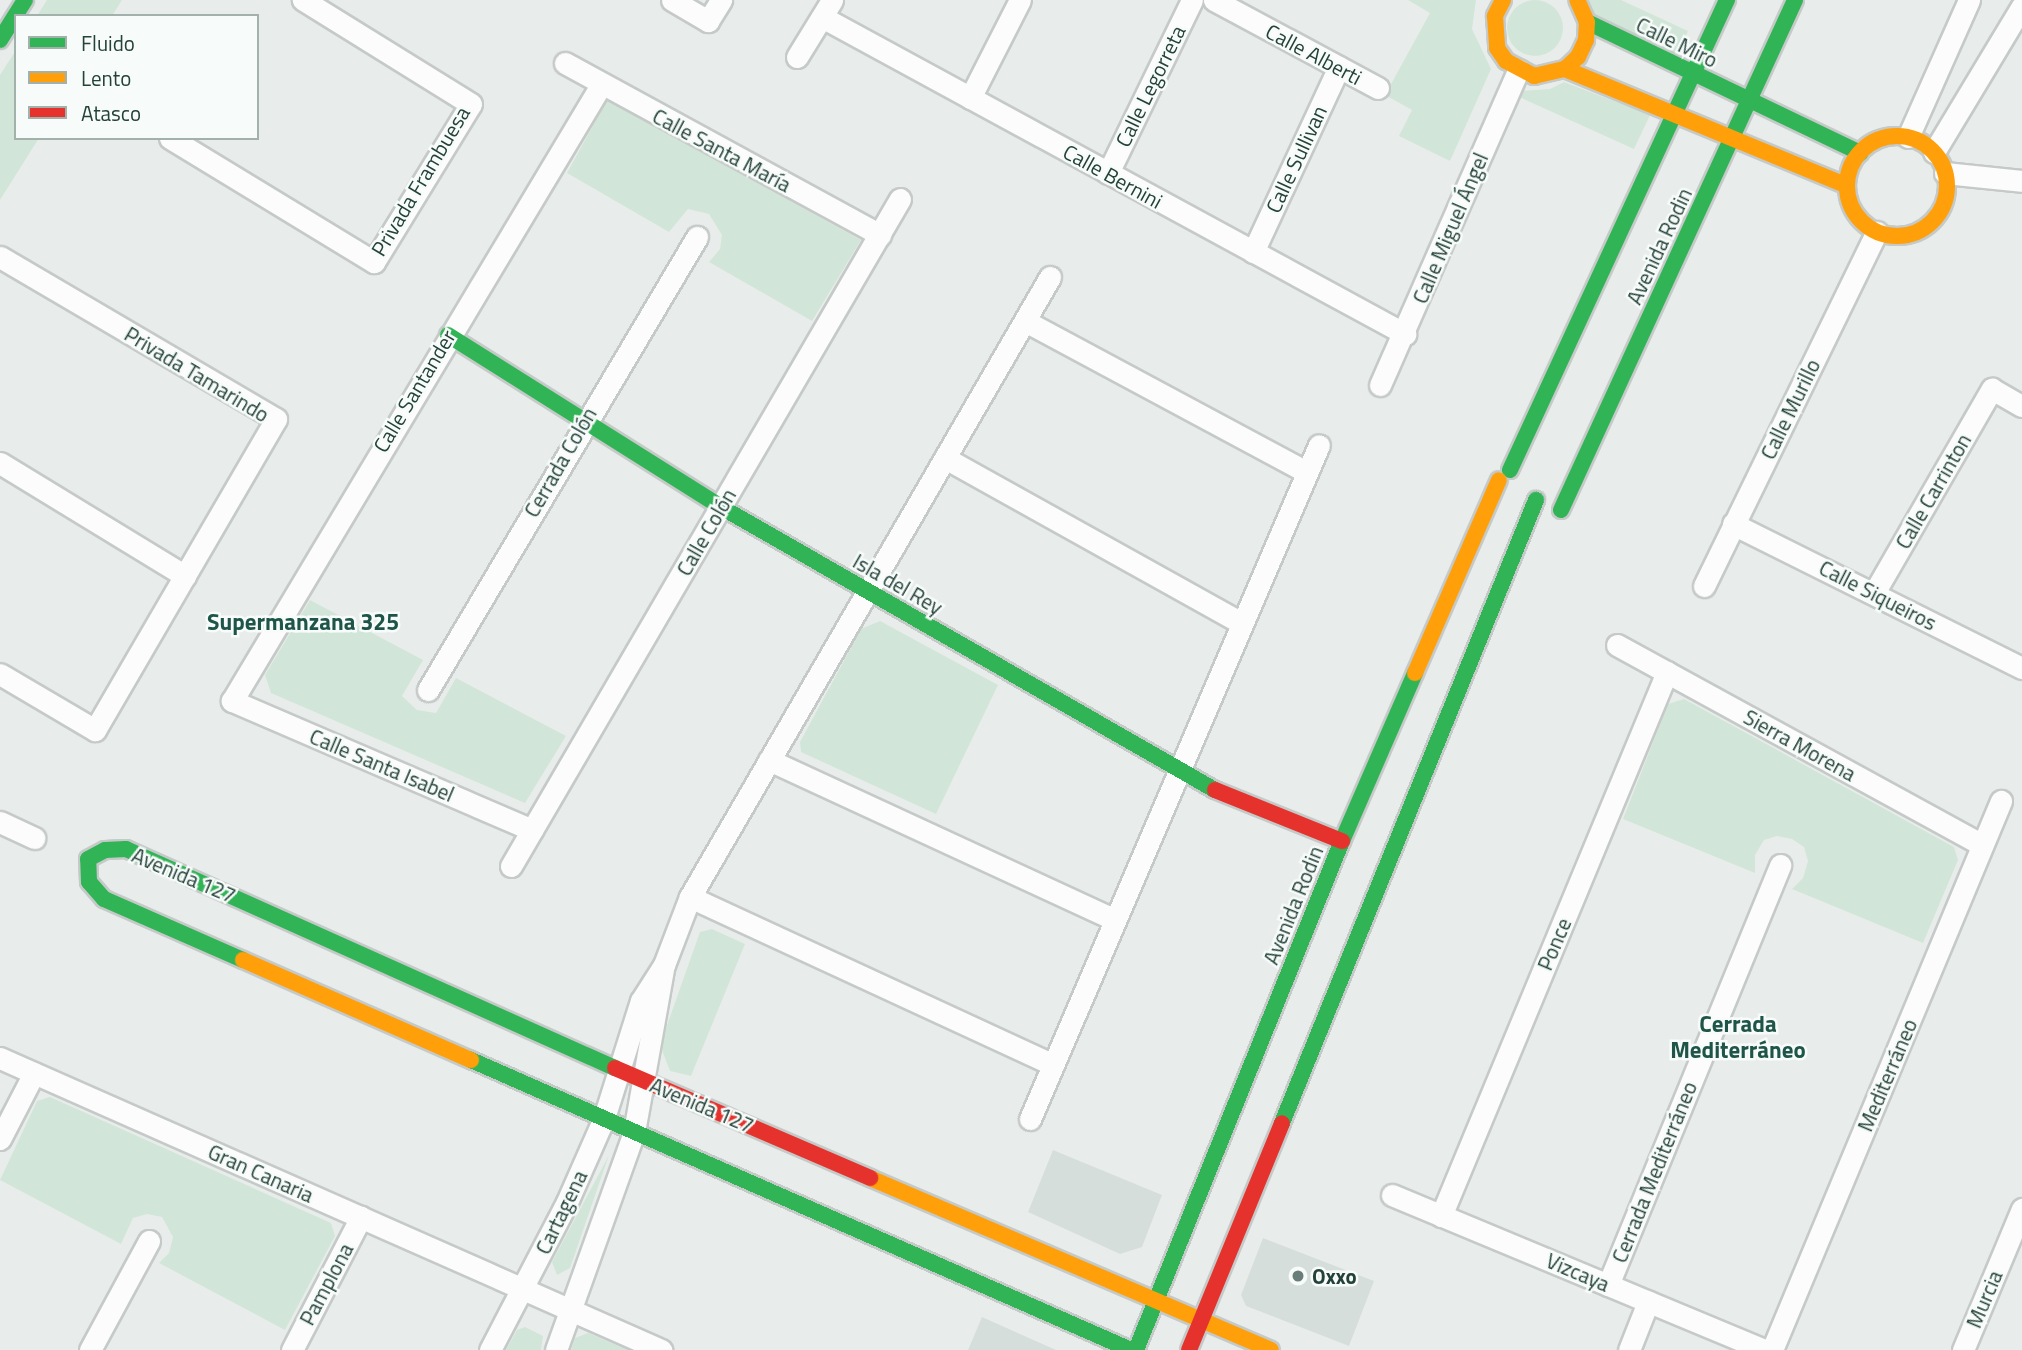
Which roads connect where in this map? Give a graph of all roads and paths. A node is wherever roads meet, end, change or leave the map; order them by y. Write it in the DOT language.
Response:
graph roads {
  1 [pos="303,0"];
  2 [pos="672,0"];
  3 [pos="721,0"];
  4 [pos="1020,0"];
  5 [pos="1192,0"];
  6 [pos="1214,0"];
  7 [pos="1503,0"];
  8 [pos="1577,0"];
  9 [pos="1727,0"];
  10 [pos="1795,0"];
  11 [pos="1969,0"];
  12 [pos="2022,6"];
  13 [pos="827,9"];
  14 [pos="14,18"];
  15 [pos="1587,22"];
  16 [pos="0,40"];
  17 [pos="797,57"];
  18 [pos="565,63"];
  19 [pos="1339,67"];
  20 [pos="1565,69"];
  21 [pos="1518,71"];
  22 [pos="1693,72"];
  23 [pos="601,85"];
  24 [pos="1378,88"];
  25 [pos="970,98"];
  26 [pos="1749,100"];
  27 [pos="1674,114"];
  28 [pos="1908,137"];
  29 [pos="1731,138"];
  30 [pos="173,140"];
  31 [pos="1934,152"];
  32 [pos="1860,153"];
  33 [pos="1108,173"];
  34 [pos="1945,173"];
  35 [pos="2022,181"];
  36 [pos="1847,186"];
  37 [pos="900,199"];
  38 [pos="1877,232"];
  39 [pos="880,234"];
  40 [pos="697,237"];
  41 [pos="1253,252"];
  42 [pos="0,257"];
  43 [pos="1050,277"];
  44 [pos="1025,321"];
  45 [pos="1405,334"];
  46 [pos="448,335"];
  47 [pos="1380,385"];
  48 [pos="2022,406"];
  49 [pos="583,422"];
  50 [pos="1319,445"];
  51 [pos="945,458"];
  52 [pos="0,463"];
  53 [pos="1307,472"];
  54 [pos="1536,500"];
  55 [pos="721,507"];
  56 [pos="1561,510"];
  57 [pos="1733,524"];
  58 [pos="185,576"];
  59 [pos="1704,586"];
  60 [pos="868,590"];
  61 [pos="1874,593"];
  62 [pos="1444,606"];
  63 [pos="1485,622"];
  64 [pos="1242,623"];
  65 [pos="1618,645"];
  66 [pos="2022,668"];
  67 [pos="1667,672"];
  68 [pos="0,674"];
  69 [pos="428,690"];
  70 [pos="232,701"];
  71 [pos="769,760"];
  72 [pos="1178,773"];
  73 [pos="2001,801"];
  74 [pos="0,822"];
  75 [pos="532,830"];
  76 [pos="34,838"];
  77 [pos="1342,841"];
  78 [pos="1982,845"];
  79 [pos="1780,865"];
  80 [pos="511,866"];
  81 [pos="690,897"];
  82 [pos="1115,920"];
  83 [pos="664,965"];
  84 [pos="0,1058"];
  85 [pos="1053,1065"];
  86 [pos="621,1069"];
  87 [pos="34,1073"];
  88 [pos="645,1081"];
  89 [pos="604,1118"];
  90 [pos="1030,1119"];
  91 [pos="634,1132"];
  92 [pos="0,1139"];
  93 [pos="1392,1195"];
  94 [pos="2022,1209"];
  95 [pos="1441,1216"];
  96 [pos="361,1217"];
  97 [pos="149,1241"];
  98 [pos="1608,1285"];
  99 [pos="523,1289"];
  100 [pos="1154,1301"];
  101 [pos="1647,1301"];
  102 [pos="570,1310"];
  103 [pos="1199,1320"];
  104 [pos="557,1348"];
  105 [pos="90,1350"];
  106 [pos="292,1350"];
  107 [pos="490,1350"];
  108 [pos="661,1350"];
  109 [pos="1130,1350"];
  110 [pos="1136,1350"];
  111 [pos="1189,1350"];
  112 [pos="1271,1350"];
  113 [pos="1629,1350"];
  114 [pos="1764,1350"];
  115 [pos="1772,1350"];
  116 [pos="1963,1350"];
  1 -- 30 [label="street, Privada Frambuesa"];
  2 -- 3 [label="street"];
  4 -- 25 [label="street"];
  5 -- 33 [label="street, Calle Legorreta"];
  6 -- 19 [label="street, Calle Alberti"];
  7 -- 21 [label="street"];
  8 -- 15 [label="street"];
  9 -- 22 [label="street, Avenida Rodin"];
  10 -- 26 [label="street, Avenida Rodin"];
  11 -- 28 [label="street"];
  12 -- 31 [label="street"];
  13 -- 17 [label="street"];
  13 -- 25 [label="street, Calle Bernini"];
  14 -- 16 [label="street"];
  15 -- 20 [label="street"];
  15 -- 22 [label="street, Calle Miro"];
  18 -- 23 [label="street, Calle Santa María"];
  19 -- 24 [label="street, Calle Alberti"];
  19 -- 41 [label="street, Calle Sullivan"];
  20 -- 21 [label="street"];
  20 -- 27 [label="street"];
  21 -- 45 [label="street, Calle Miguel Ángel"];
  22 -- 26 [label="street, Calle Miro"];
  22 -- 27 [label="street, Avenida Rodin"];
  23 -- 39 [label="street, Calle Santa María"];
  23 -- 46 [label="street, Calle Santander"];
  25 -- 33 [label="street, Calle Bernini"];
  26 -- 29 [label="street, Avenida Rodin"];
  26 -- 32 [label="street, Calle Miro"];
  27 -- 29 [label="street"];
  27 -- 62 [label="street, Avenida Rodin"];
  28 -- 31 [label="street"];
  28 -- 32 [label="street"];
  29 -- 36 [label="street"];
  29 -- 56 [label="street, Avenida Rodin"];
  31 -- 34 [label="street"];
  32 -- 36 [label="street"];
  33 -- 41 [label="street, Calle Bernini"];
  34 -- 35 [label="street"];
  34 -- 38 [label="street"];
  36 -- 38 [label="street"];
  37 -- 39 [label="street, Calle Colón"];
  38 -- 57 [label="street, Calle Murillo"];
  39 -- 55 [label="street, Calle Colón"];
  40 -- 49 [label="street, Cerrada Colón"];
  41 -- 45 [label="street, Calle Bernini"];
  42 -- 58 [label="street, Privada Tamarindo"];
  43 -- 44 [label="street"];
  44 -- 51 [label="street"];
  44 -- 53 [label="street"];
  45 -- 47 [label="street, Calle Miguel Ángel"];
  46 -- 49 [label="street, Isla del Rey"];
  46 -- 70 [label="street, Calle Santander"];
  48 -- 61 [label="street, Calle Carrinton"];
  49 -- 55 [label="street, Isla del Rey"];
  49 -- 69 [label="street, Cerrada Colón"];
  50 -- 53 [label="street"];
  51 -- 60 [label="street"];
  51 -- 64 [label="street"];
  52 -- 58 [label="street"];
  53 -- 64 [label="street"];
  54 -- 63 [label="street"];
  55 -- 60 [label="street, Isla del Rey"];
  55 -- 75 [label="street, Calle Colón"];
  57 -- 59 [label="street, Calle Murillo"];
  57 -- 61 [label="street, Calle Siqueiros"];
  58 -- 68 [label="street, Privada Tamarindo"];
  60 -- 71 [label="street"];
  60 -- 72 [label="street, Isla del Rey"];
  61 -- 66 [label="street, Calle Siqueiros"];
  62 -- 63 [label="street"];
  62 -- 77 [label="street, Avenida Rodin"];
  63 -- 103 [label="street"];
  64 -- 72 [label="street"];
  65 -- 67 [label="street, Sierra Morena"];
  67 -- 78 [label="street, Sierra Morena"];
  67 -- 95 [label="street, Ponce"];
  70 -- 75 [label="street, Calle Santa Isabel"];
  71 -- 81 [label="street"];
  71 -- 82 [label="street"];
  72 -- 77 [label="street, Isla del Rey"];
  72 -- 82 [label="street"];
  73 -- 78 [label="street, Mediterráneo"];
  74 -- 76 [label="street"];
  75 -- 80 [label="street, Calle Colón"];
  77 -- 100 [label="street, Avenida Rodin"];
  78 -- 115 [label="street, Mediterráneo"];
  79 -- 98 [label="street, Cerrada Mediterráneo"];
  81 -- 83 [label="street"];
  81 -- 85 [label="street"];
  82 -- 85 [label="street"];
  83 -- 86 [label="street, Cartagena"];
  83 -- 88 [label="street, Cartagena"];
  84 -- 87 [label="street, Gran Canaria"];
  85 -- 90 [label="street"];
  86 -- 88 [label="street, Avenida 127"];
  86 -- 89 [label="street, Cartagena"];
  86 -- 89 [label="street, Avenida 127"];
  87 -- 92 [label="street"];
  87 -- 96 [label="street, Gran Canaria"];
  88 -- 91 [label="street, Cartagena"];
  88 -- 100 [label="street, Avenida 127"];
  89 -- 91 [label="street, Avenida 127"];
  89 -- 99 [label="street, Cartagena"];
  91 -- 102 [label="street, Cartagena"];
  91 -- 109 [label="street, Avenida 127"];
  93 -- 95 [label="street, Vizcaya"];
  94 -- 116 [label="street, Murcia"];
  95 -- 98 [label="street, Vizcaya"];
  96 -- 99 [label="street, Gran Canaria"];
  96 -- 106 [label="street, Pamplona"];
  97 -- 105 [label="street"];
  98 -- 101 [label="street, Vizcaya"];
  99 -- 102 [label="street, Gran Canaria"];
  99 -- 107 [label="street, Cartagena"];
  100 -- 103 [label="street, Avenida 127"];
  100 -- 110 [label="street, Avenida Rodin"];
  101 -- 113 [label="street"];
  101 -- 114 [label="street, Vizcaya"];
  102 -- 104 [label="street, Cartagena"];
  102 -- 108 [label="street"];
  103 -- 111 [label="street"];
  103 -- 112 [label="street, Avenida 127"];
}
